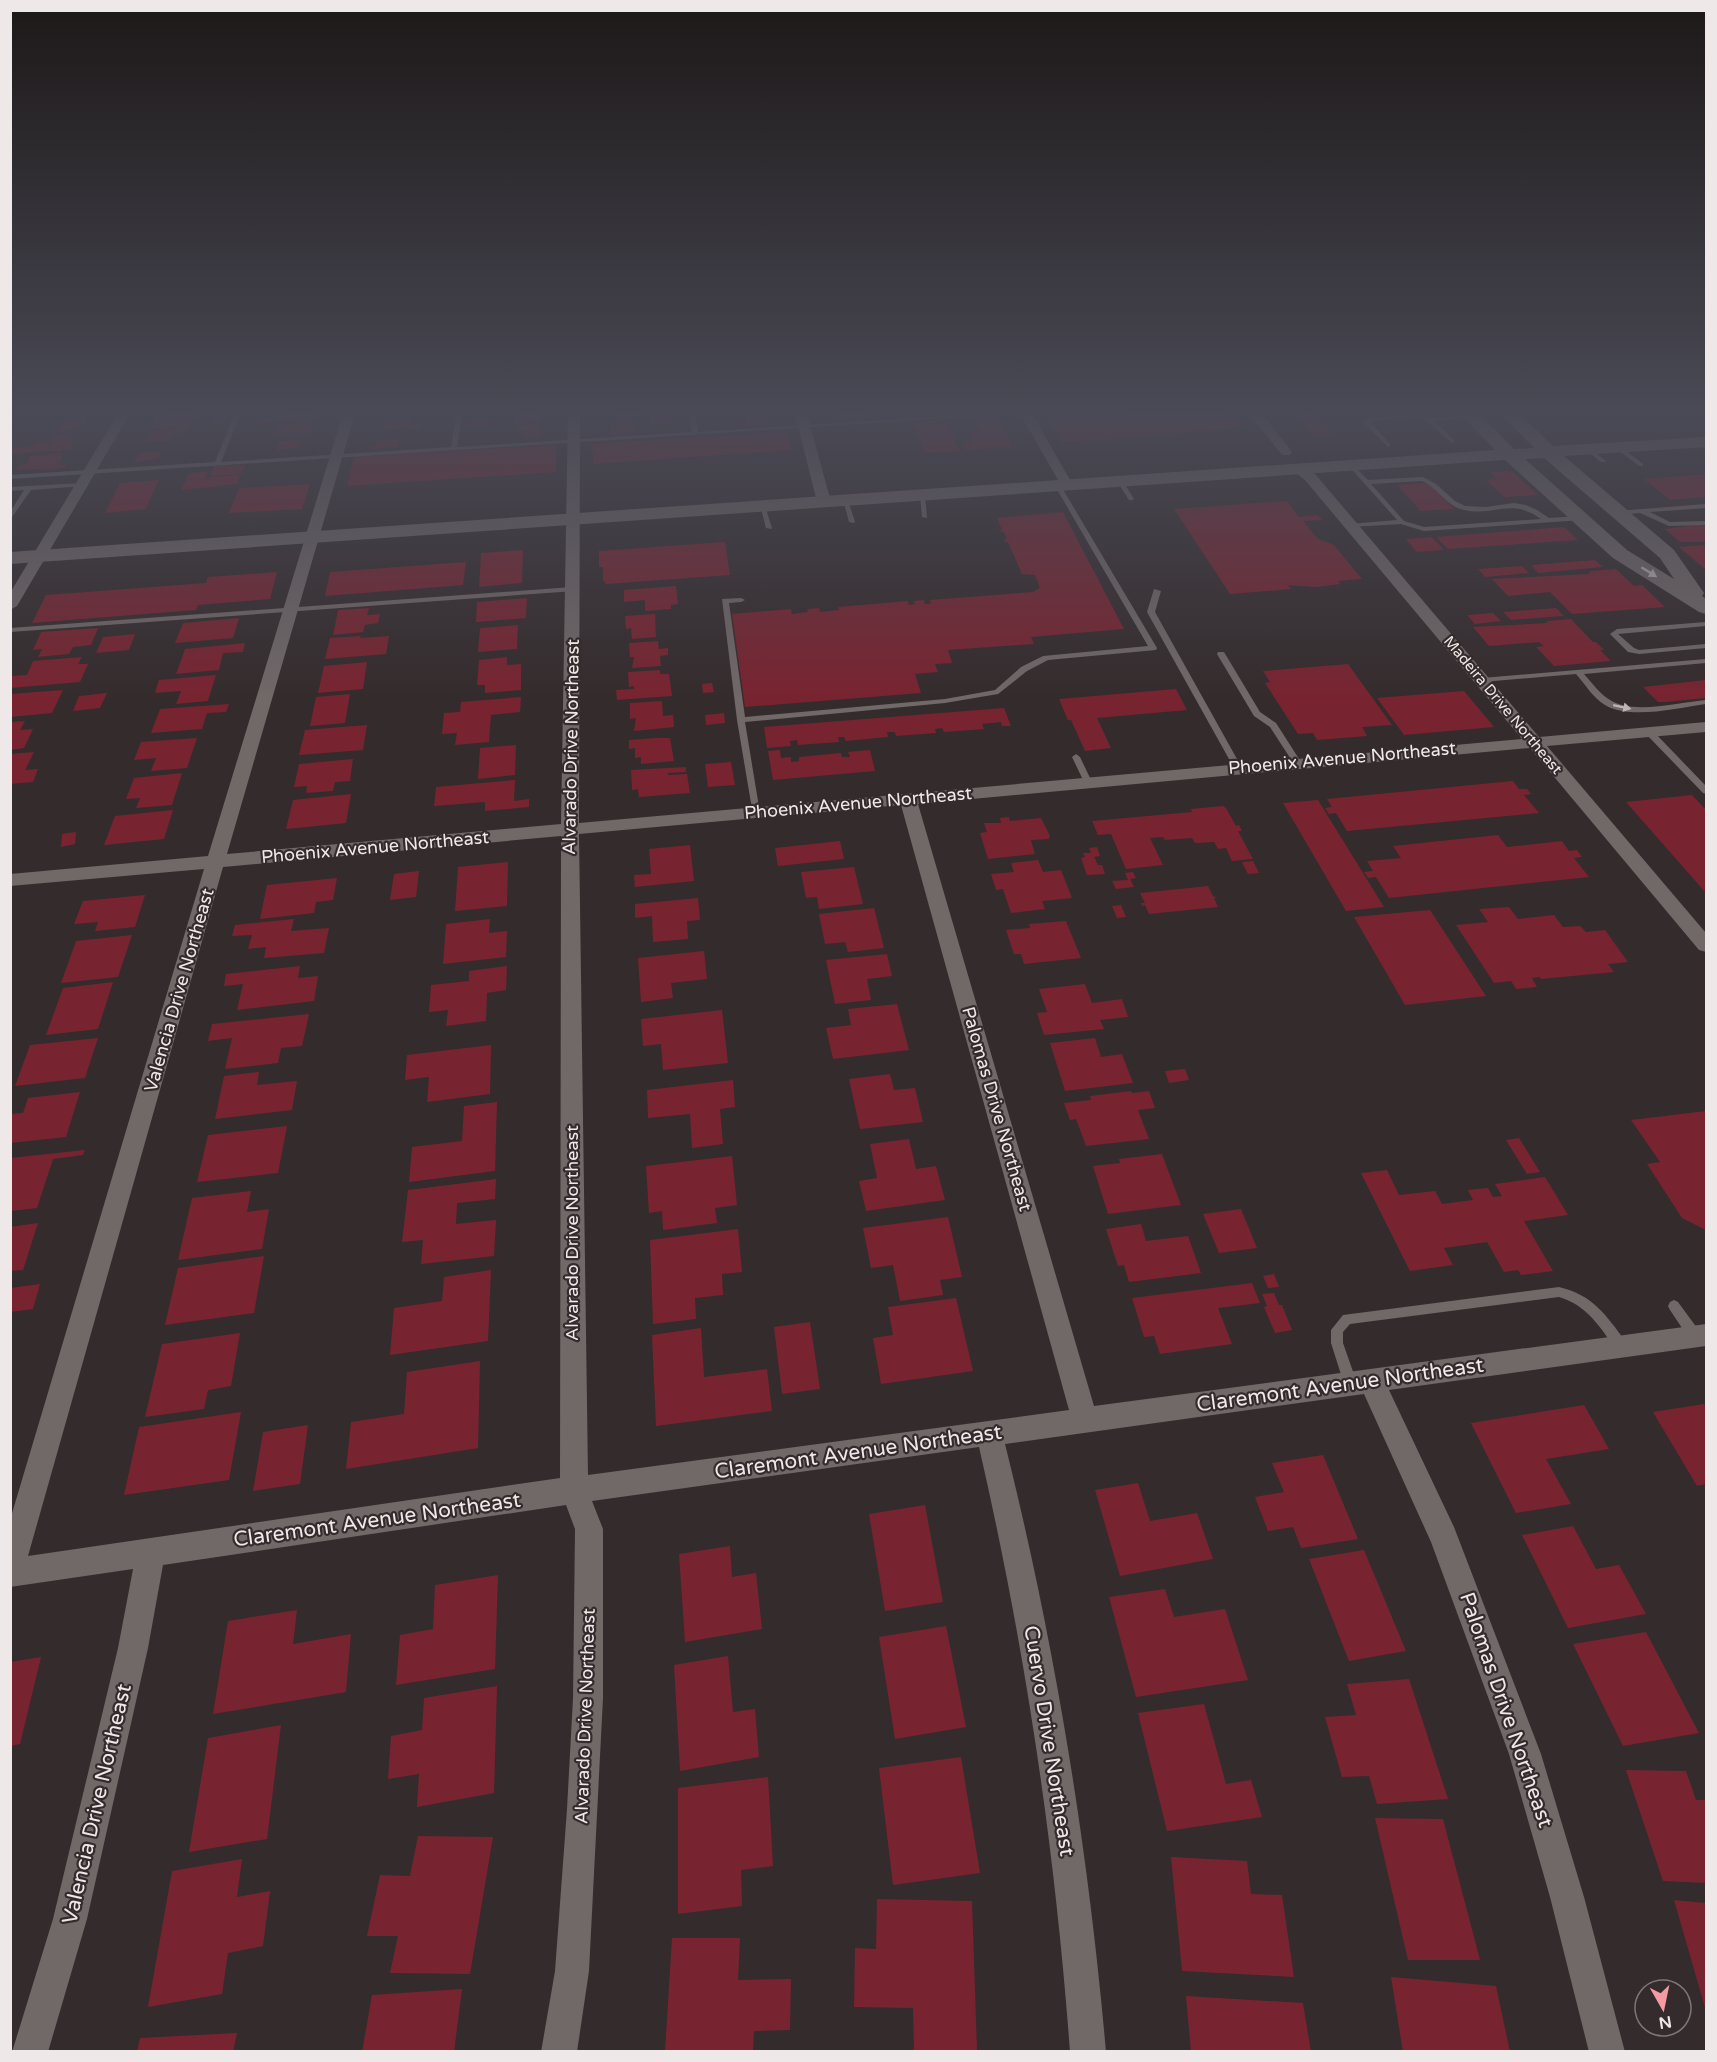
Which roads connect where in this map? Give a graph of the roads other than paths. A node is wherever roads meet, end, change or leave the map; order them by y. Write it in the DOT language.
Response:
graph roads {
  1 [pos="70,506"];
  2 [pos="321,506"];
  3 [pos="573,506"];
  4 [pos="639,506"];
  5 [pos="753,506"];
  6 [pos="762,506"];
  7 [pos="847,506"];
  8 [pos="924,506"];
  9 [pos="1075,506"];
  10 [pos="1335,506"];
  11 [pos="1388,506"];
  12 [pos="1462,506"];
  13 [pos="1499,506"];
  14 [pos="1525,506"];
  15 [pos="1569,506"];
  16 [pos="1609,506"];
  17 [pos="1704,506"];
  18 [pos="573,511"];
  19 [pos="1641,511"];
  20 [pos="1617,513"];
  21 [pos="926,517"];
  22 [pos="1582,518"];
  23 [pos="295,520"];
  24 [pos="1548,520"];
  25 [pos="852,522"];
  26 [pos="1402,522"];
  27 [pos="1707,524"];
  28 [pos="1351,525"];
  29 [pos="314,528"];
  30 [pos="769,528"];
  31 [pos="73,535"];
  32 [pos="52,537"];
  33 [pos="31,538"];
  34 [pos="39,556"];
  35 [pos="10,558"];
  36 [pos="572,589"];
  37 [pos="1158,591"];
  38 [pos="741,600"];
  39 [pos="10,606"];
  40 [pos="289,609"];
  41 [pos="1705,612"];
  42 [pos="10,630"];
  43 [pos="1707,646"];
  44 [pos="1221,654"];
  45 [pos="1707,661"];
  46 [pos="1578,672"];
  47 [pos="1482,680"];
  48 [pos="1707,702"];
  49 [pos="741,720"];
  50 [pos="1707,727"];
  51 [pos="1649,732"];
  52 [pos="1534,742"];
  53 [pos="1076,757"];
  54 [pos="1297,762"];
  55 [pos="1238,768"];
  56 [pos="1088,782"];
  57 [pos="1707,791"];
  58 [pos="908,798"];
  59 [pos="756,813"];
  60 [pos="570,831"];
  61 [pos="217,861"];
  62 [pos="10,880"];
  63 [pos="1707,945"];
  64 [pos="1674,1306"];
  65 [pos="1701,1335"];
  66 [pos="1621,1346"];
  67 [pos="1361,1381"];
  68 [pos="1085,1420"];
  69 [pos="989,1434"];
  70 [pos="574,1490"];
  71 [pos="151,1553"];
  72 [pos="10,1571"];
  73 [pos="30,2052"];
  74 [pos="559,2052"];
  75 [pos="1088,2052"];
  76 [pos="1607,2052"];
  1 -- 32 [label="street"];
  2 -- 29 [label="street, Valencia Drive Northeast"];
  3 -- 18 [label="street, Alvarado Drive Northeast"];
  4 -- 18 [label="main road"];
  5 -- 18 [label="main road"];
  6 -- 30 [label="lane"];
  7 -- 25 [label="lane"];
  8 -- 21 [label="lane"];
  9 -- 49 [label="lane"];
  10 -- 28 [label="street, Madeira Drive Northeast"];
  11 -- 26 [label="lane"];
  12 -- 13 [label="lane"];
  14 -- 24 [label="lane"];
  15 -- 22 [label="main road"];
  16 -- 20 [label="main road"];
  17 -- 19 [label="lane"];
  18 -- 29 [label="main road"];
  18 -- 36 [label="street, Alvarado Drive Northeast"];
  19 -- 20 [label="lane"];
  19 -- 27 [label="lane"];
  20 -- 41 [label="main road"];
  22 -- 24 [label="lane"];
  22 -- 41 [label="main road, one-way"];
  23 -- 29 [label="main road"];
  24 -- 26 [label="lane"];
  26 -- 28 [label="lane"];
  28 -- 47 [label="street, Madeira Drive Northeast"];
  29 -- 34 [label="main road"];
  29 -- 40 [label="street, Valencia Drive Northeast"];
  31 -- 32 [label="main road"];
  32 -- 33 [label="main road"];
  32 -- 34 [label="street"];
  34 -- 35 [label="main road"];
  34 -- 39 [label="street"];
  36 -- 40 [label="lane"];
  36 -- 60 [label="street, Alvarado Drive Northeast"];
  37 -- 55 [label="lane"];
  38 -- 49 [label="lane"];
  40 -- 42 [label="lane"];
  40 -- 61 [label="street, Valencia Drive Northeast"];
  41 -- 43 [label="lane"];
  44 -- 54 [label="lane"];
  45 -- 46 [label="lane"];
  46 -- 47 [label="lane"];
  46 -- 48 [label="lane, one-way"];
  47 -- 52 [label="street, Madeira Drive Northeast"];
  49 -- 59 [label="lane"];
  50 -- 51 [label="street, Phoenix Avenue Northeast"];
  51 -- 52 [label="street, Phoenix Avenue Northeast"];
  51 -- 57 [label="lane"];
  52 -- 54 [label="street, Phoenix Avenue Northeast"];
  52 -- 63 [label="street, Madeira Drive Northeast"];
  53 -- 56 [label="lane"];
  54 -- 55 [label="street, Phoenix Avenue Northeast"];
  55 -- 56 [label="street, Phoenix Avenue Northeast"];
  56 -- 58 [label="street, Phoenix Avenue Northeast"];
  58 -- 59 [label="street, Phoenix Avenue Northeast"];
  58 -- 68 [label="street, Palomas Drive Northeast"];
  59 -- 60 [label="street, Phoenix Avenue Northeast"];
  60 -- 61 [label="street, Phoenix Avenue Northeast"];
  60 -- 70 [label="street, Alvarado Drive Northeast"];
  61 -- 62 [label="street, Phoenix Avenue Northeast"];
  61 -- 72 [label="street, Valencia Drive Northeast"];
  64 -- 65 [label="lane"];
  65 -- 66 [label="street, Claremont Avenue Northeast"];
  66 -- 67 [label="street, Claremont Avenue Northeast"];
  66 -- 67 [label="lane"];
  67 -- 68 [label="street, Claremont Avenue Northeast"];
  67 -- 76 [label="street, Palomas Drive Northeast"];
  68 -- 69 [label="street, Claremont Avenue Northeast"];
  69 -- 70 [label="street, Claremont Avenue Northeast"];
  69 -- 75 [label="street, Cuervo Drive Northeast"];
  70 -- 71 [label="street, Claremont Avenue Northeast"];
  70 -- 74 [label="street, Alvarado Drive Northeast"];
  71 -- 72 [label="street, Claremont Avenue Northeast"];
  71 -- 73 [label="street, Valencia Drive Northeast"];
}
